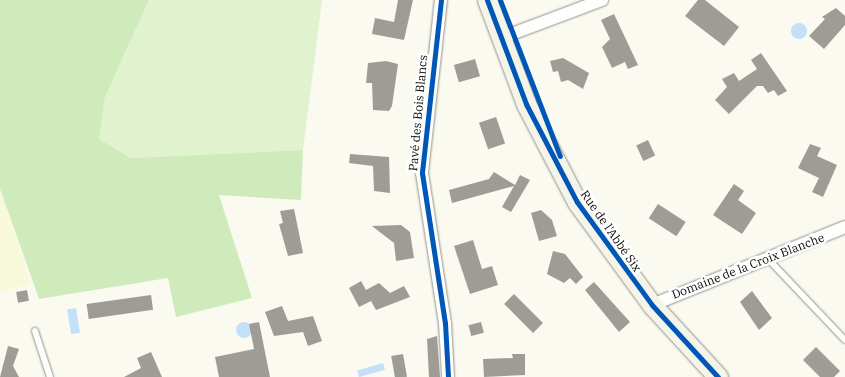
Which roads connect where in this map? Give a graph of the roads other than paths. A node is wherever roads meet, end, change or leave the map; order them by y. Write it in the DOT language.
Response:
graph roads {
  1 [pos="441,0"];
  2 [pos="488,0"];
  3 [pos="500,0"];
  4 [pos="602,0"];
  5 [pos="507,36"];
  6 [pos="845,227"];
  7 [pos="769,260"];
  8 [pos="652,305"];
  9 [pos="35,331"];
  10 [pos="845,340"];
  11 [pos="50,377"];
  12 [pos="448,377"];
  13 [pos="718,377"];
  1 -- 12 [label="street, Pavé des Bois Blancs"];
  2 -- 5 [label="main road"];
  3 -- 5 [label="main road"];
  4 -- 5 [label="street"];
  5 -- 8 [label="main road, Rue de l'Abbé Six"];
  6 -- 7 [label="street, Domaine de la Croix Blanche"];
  7 -- 8 [label="street, Domaine de la Croix Blanche"];
  7 -- 10 [label="lane"];
  8 -- 13 [label="main road, Rue de l'Abbé Six"];
  9 -- 11 [label="lane"];
}
